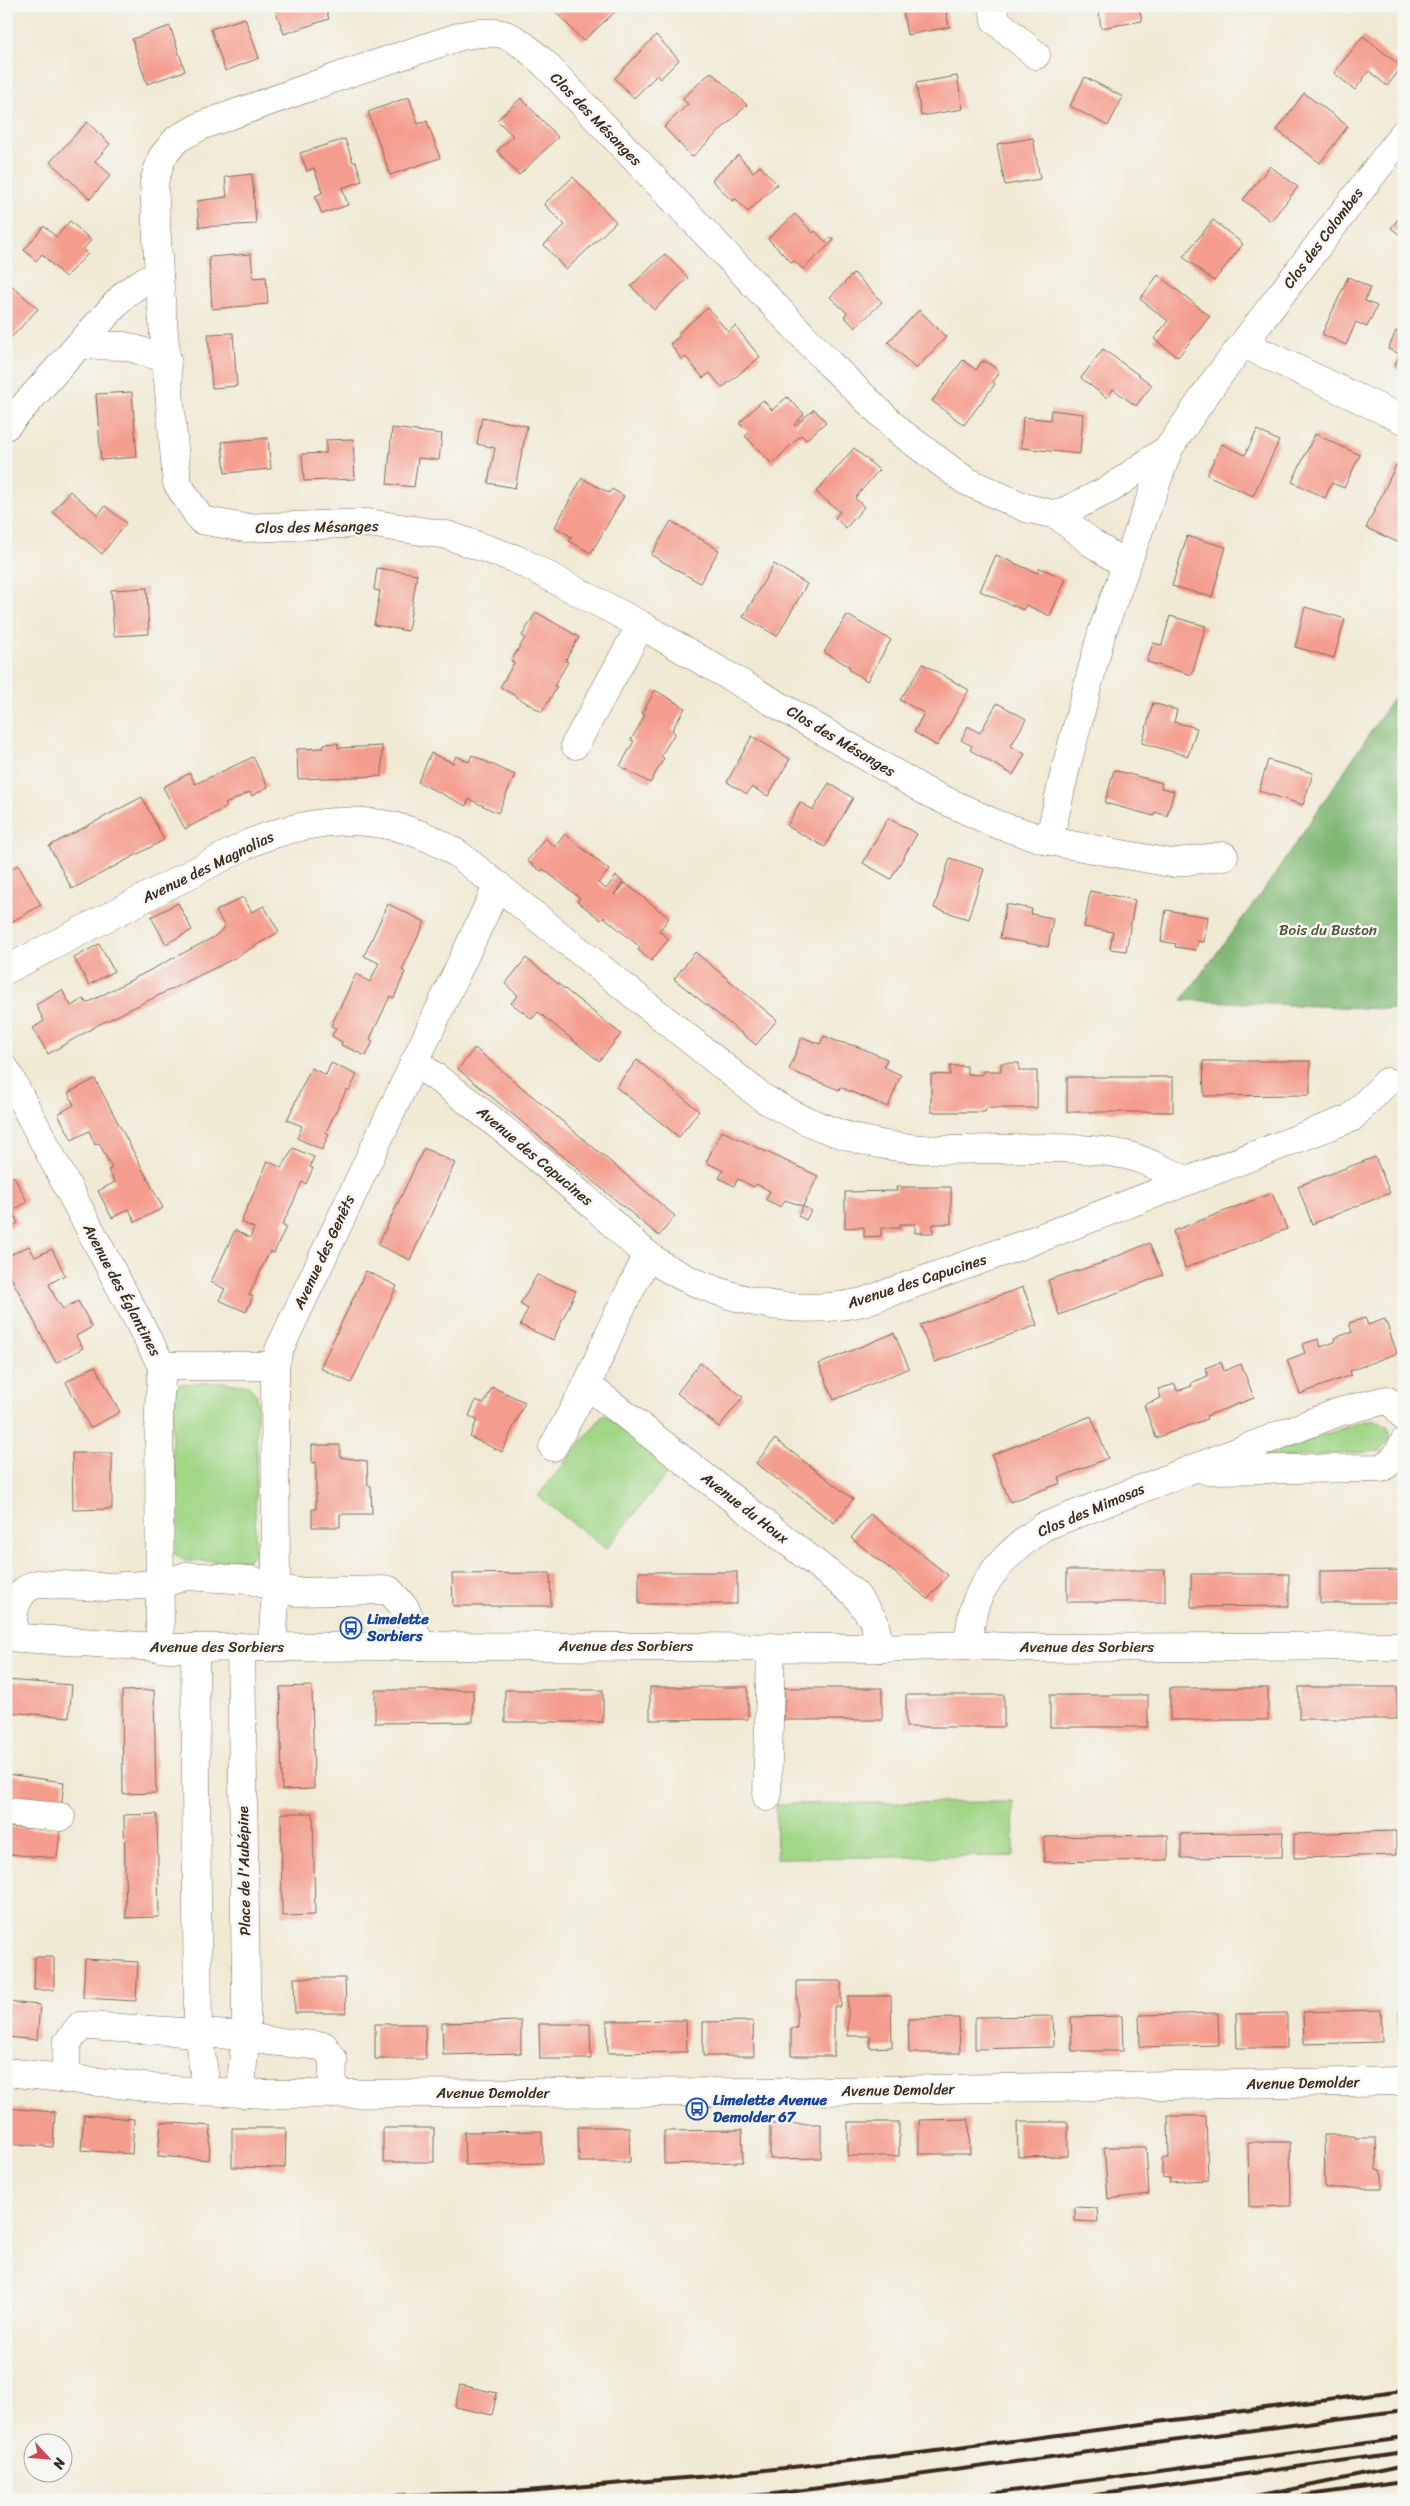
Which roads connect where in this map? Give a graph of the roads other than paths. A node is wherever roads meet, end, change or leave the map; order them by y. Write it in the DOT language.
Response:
graph roads {
  1 [pos="993,6"];
  2 [pos="1036,55"];
  3 [pos="1404,134"];
  4 [pos="159,276"];
  5 [pos="1244,344"];
  6 [pos="82,345"];
  7 [pos="167,359"];
  8 [pos="1404,420"];
  9 [pos="6,426"];
  10 [pos="1169,448"];
  11 [pos="1057,515"];
  12 [pos="1126,565"];
  13 [pos="641,625"];
  14 [pos="575,745"];
  15 [pos="1049,841"];
  16 [pos="1224,856"];
  17 [pos="498,885"];
  18 [pos="6,970"];
  19 [pos="414,1062"];
  20 [pos="6,1070"];
  21 [pos="1387,1082"];
  22 [pos="1186,1180"];
  23 [pos="648,1255"];
  24 [pos="162,1366"];
  25 [pos="275,1366"];
  26 [pos="587,1385"];
  27 [pos="1404,1417"];
  28 [pos="1404,1442"];
  29 [pos="553,1448"];
  30 [pos="1189,1471"];
  31 [pos="161,1584"];
  32 [pos="276,1589"];
  33 [pos="9,1637"];
  34 [pos="968,1645"];
  35 [pos="272,1646"];
  36 [pos="421,1646"];
  37 [pos="1404,1646"];
  38 [pos="241,1647"];
  39 [pos="771,1647"];
  40 [pos="160,1648"];
  41 [pos="195,1648"];
  42 [pos="880,1648"];
  43 [pos="767,1797"];
  44 [pos="6,1812"];
  45 [pos="61,1817"];
  46 [pos="198,2034"];
  47 [pos="246,2036"];
  48 [pos="6,2072"];
  49 [pos="65,2079"];
  50 [pos="1404,2081"];
  51 [pos="202,2092"];
  52 [pos="243,2094"];
  53 [pos="332,2094"];
  1 -- 2 [label="street"];
  3 -- 5 [label="street, Clos des Colombes"];
  4 -- 6 [label="street"];
  4 -- 7 [label="street, Clos des Mésanges"];
  4 -- 11 [label="street, Clos des Mésanges"];
  5 -- 8 [label="street"];
  5 -- 10 [label="street, Clos des Colombes"];
  6 -- 7 [label="street"];
  6 -- 9 [label="street"];
  7 -- 13 [label="street, Clos des Mésanges"];
  10 -- 11 [label="street"];
  10 -- 12 [label="street"];
  11 -- 12 [label="street, Clos des Mésanges"];
  12 -- 15 [label="street"];
  13 -- 14 [label="street"];
  13 -- 15 [label="street, Clos des Mésanges"];
  15 -- 16 [label="street, Clos des Mésanges"];
  17 -- 18 [label="street, Avenue des Magnolias"];
  17 -- 19 [label="street, Avenue des Genêts"];
  17 -- 22 [label="street"];
  19 -- 23 [label="street, Avenue des Capucines"];
  19 -- 25 [label="street, Avenue des Genêts"];
  20 -- 24 [label="street, Avenue des Églantines"];
  21 -- 22 [label="street, Avenue des Capucines"];
  22 -- 23 [label="street, Avenue des Capucines"];
  23 -- 26 [label="street"];
  24 -- 25 [label="street"];
  24 -- 31 [label="street, Avenue des Églantines"];
  25 -- 32 [label="street, Avenue des Genêts"];
  26 -- 29 [label="street"];
  26 -- 42 [label="street, Avenue du Houx"];
  27 -- 30 [label="street, Clos des Mimosas"];
  28 -- 30 [label="street, Clos des Mimosas"];
  30 -- 34 [label="street, Clos des Mimosas"];
  31 -- 32 [label="street, Avenue des Sorbiers"];
  31 -- 33 [label="street, Avenue des Sorbiers"];
  31 -- 40 [label="street, Avenue des Églantines"];
  32 -- 35 [label="street, Avenue des Genêts"];
  32 -- 36 [label="street, Avenue des Sorbiers"];
  33 -- 40 [label="street, Avenue des Sorbiers"];
  34 -- 37 [label="street, Avenue des Sorbiers"];
  34 -- 42 [label="street, Avenue des Sorbiers"];
  35 -- 36 [label="street, Avenue des Sorbiers"];
  35 -- 38 [label="street, Avenue des Sorbiers"];
  36 -- 39 [label="street, Avenue des Sorbiers"];
  38 -- 41 [label="street, Avenue des Sorbiers"];
  38 -- 47 [label="street, Place de l'Aubépine"];
  39 -- 42 [label="street, Avenue des Sorbiers"];
  39 -- 43 [label="street"];
  40 -- 41 [label="street, Avenue des Sorbiers"];
  41 -- 46 [label="street"];
  44 -- 45 [label="street"];
  46 -- 47 [label="street"];
  46 -- 49 [label="street"];
  46 -- 51 [label="street"];
  47 -- 52 [label="street, Place de l'Aubépine"];
  47 -- 53 [label="street"];
  48 -- 49 [label="street, Avenue Demolder"];
  49 -- 51 [label="street, Avenue Demolder"];
  50 -- 53 [label="street, Avenue Demolder"];
  51 -- 52 [label="street, Avenue Demolder"];
  52 -- 53 [label="street, Avenue Demolder"];
}
